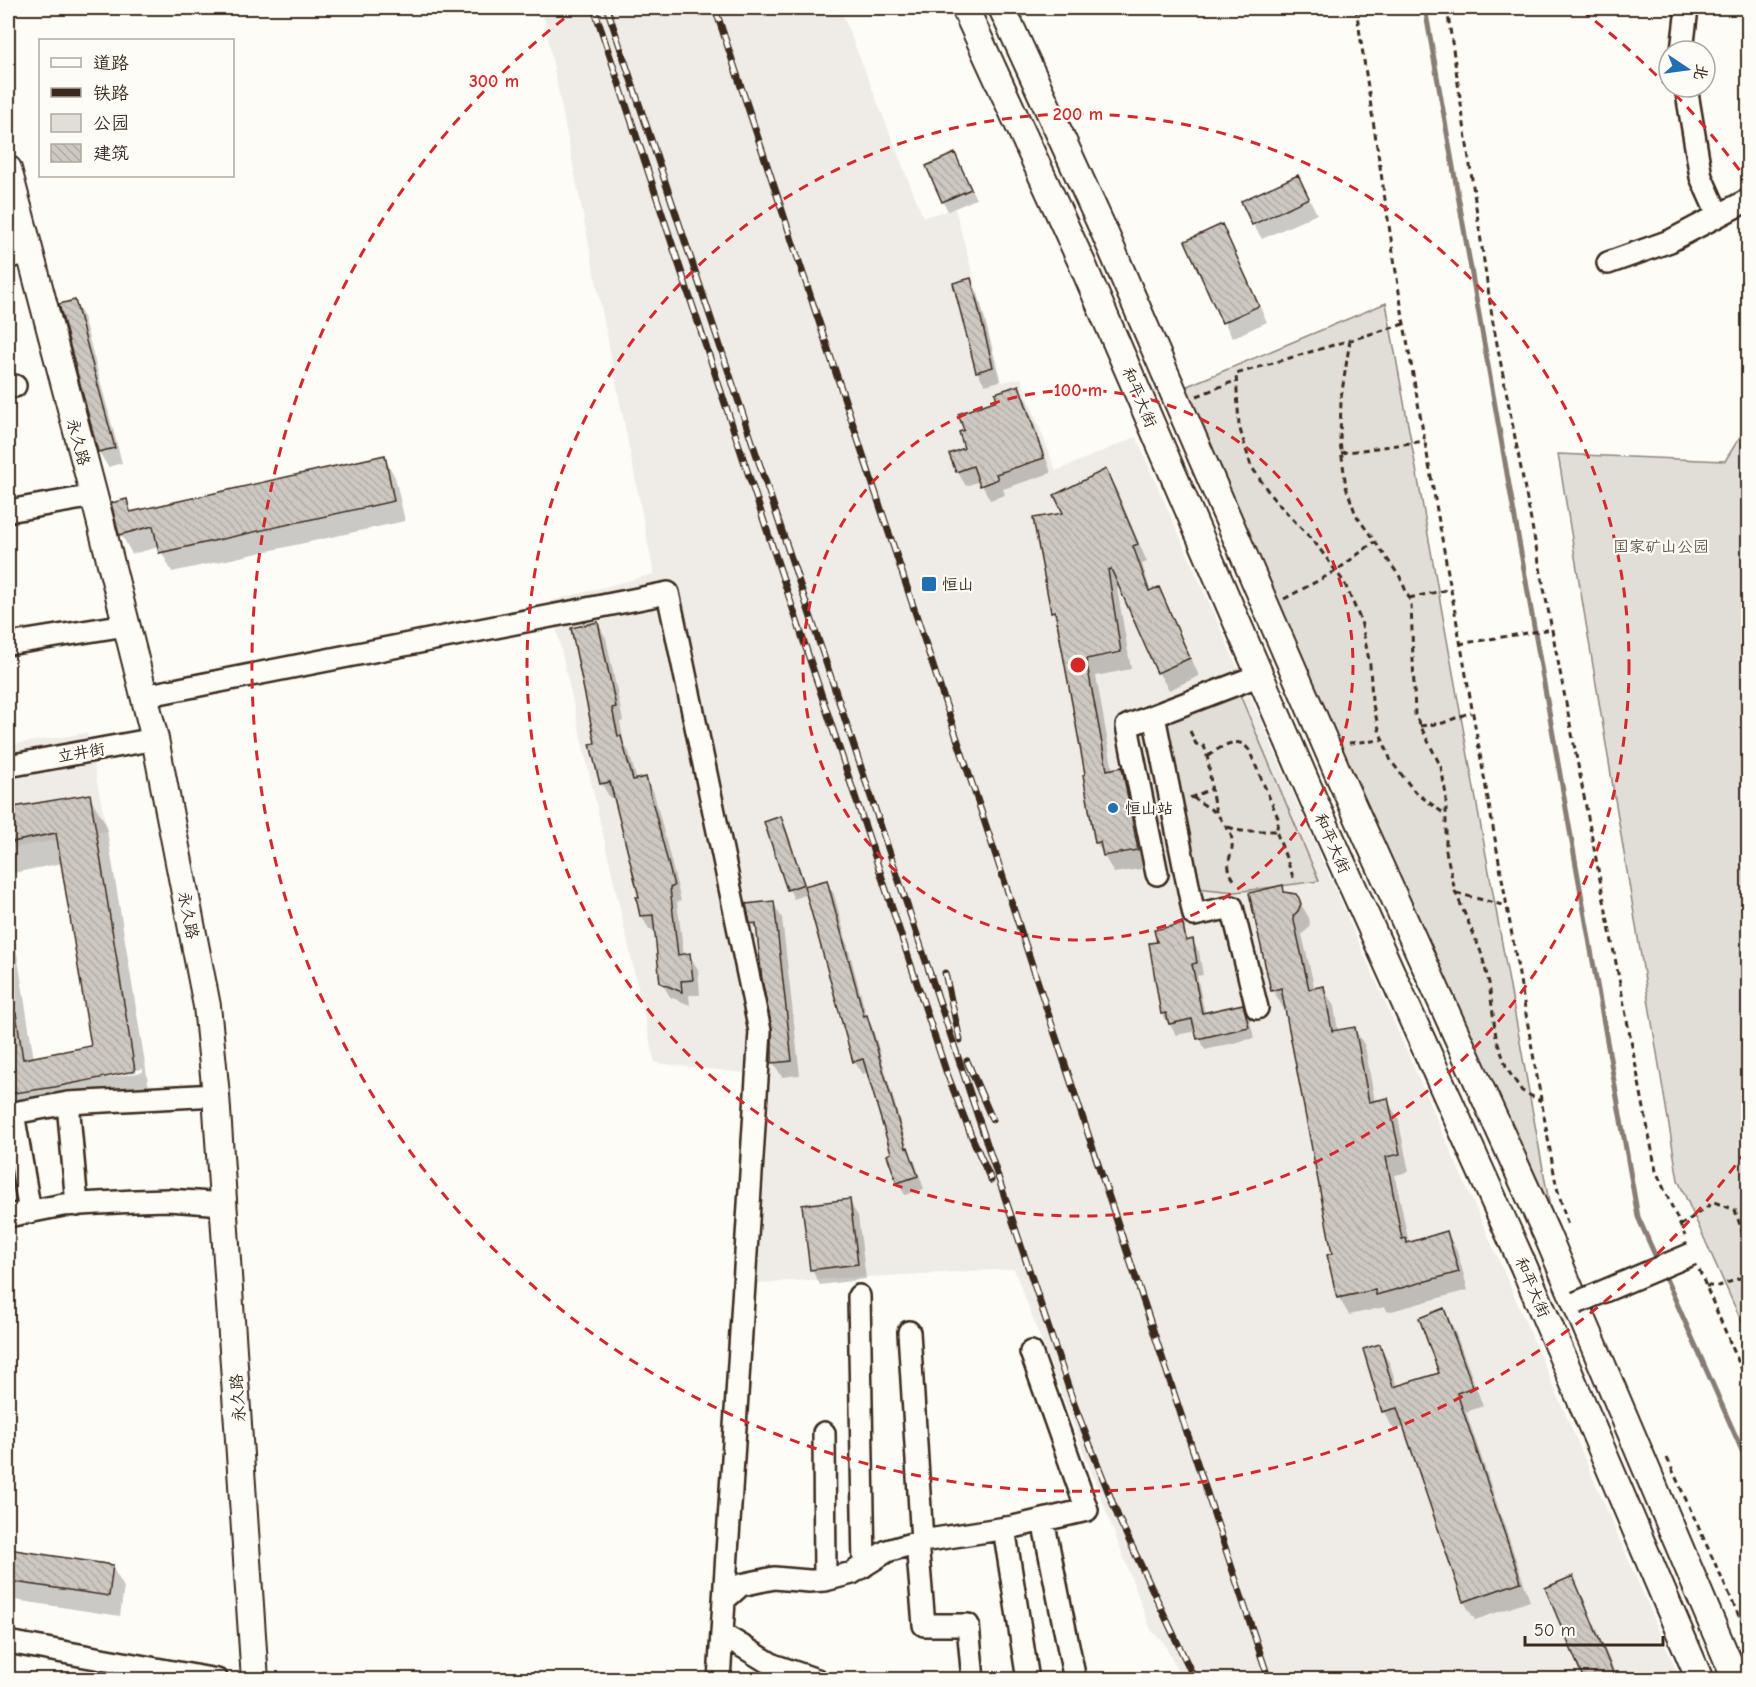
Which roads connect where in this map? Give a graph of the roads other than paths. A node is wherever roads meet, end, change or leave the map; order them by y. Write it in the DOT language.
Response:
graph roads {
  1 [pos="965,8"];
  2 [pos="1002,8"];
  3 [pos="1687,8"];
  4 [pos="1683,39"];
  5 [pos="1688,99"];
  6 [pos="8,169"];
  7 [pos="1749,200"];
  8 [pos="1718,215"];
  9 [pos="19,255"];
  10 [pos="1608,263"];
  11 [pos="94,496"];
  12 [pos="8,511"];
  13 [pos="126,625"];
  14 [pos="8,644"];
  15 [pos="1260,675"];
  16 [pos="144,696"];
  17 [pos="1154,716"];
  18 [pos="155,739"];
  19 [pos="8,766"];
  20 [pos="1157,874"];
  21 [pos="1257,1008"];
  22 [pos="216,1095"];
  23 [pos="68,1103"];
  24 [pos="10,1113"];
  25 [pos="224,1204"];
  26 [pos="77,1205"];
  27 [pos="30,1212"];
  28 [pos="8,1216"];
  29 [pos="1692,1254"];
  30 [pos="859,1296"];
  31 [pos="1576,1303"];
  32 [pos="909,1332"];
  33 [pos="1031,1352"];
  34 [pos="824,1433"];
  35 [pos="1043,1520"];
  36 [pos="1004,1528"];
  37 [pos="919,1541"];
  38 [pos="864,1566"];
  39 [pos="825,1580"];
  40 [pos="724,1600"];
  41 [pos="722,1634"];
  42 [pos="8,1642"];
  43 [pos="217,1680"];
  44 [pos="255,1680"];
  45 [pos="719,1680"];
  46 [pos="817,1680"];
  47 [pos="973,1680"];
  48 [pos="1028,1680"];
  49 [pos="1075,1680"];
  50 [pos="1700,1680"];
  51 [pos="1736,1680"];
  1 -- 15 [label="main road, 和平大街"];
  2 -- 31 [label="main road, 和平大街"];
  3 -- 4 [label="street"];
  5 -- 8 [label="street"];
  6 -- 9 [label="main road, 永久路"];
  7 -- 8 [label="street"];
  8 -- 10 [label="street"];
  9 -- 11 [label="main road, 永久路"];
  11 -- 12 [label="street"];
  11 -- 13 [label="main road, 永久路"];
  13 -- 14 [label="street"];
  13 -- 16 [label="main road, 永久路"];
  15 -- 17 [label="street"];
  15 -- 50 [label="main road, 和平大街"];
  16 -- 18 [label="main road, 永久路"];
  16 -- 40 [label="street"];
  17 -- 20 [label="street"];
  17 -- 21 [label="street"];
  18 -- 19 [label="street, 立井街"];
  18 -- 22 [label="main road, 永久路"];
  22 -- 23 [label="street"];
  22 -- 25 [label="main road, 永久路"];
  23 -- 24 [label="street"];
  23 -- 26 [label="street"];
  24 -- 27 [label="street"];
  25 -- 26 [label="street"];
  25 -- 44 [label="main road, 永久路"];
  26 -- 27 [label="street"];
  27 -- 28 [label="street"];
  29 -- 31 [label="street, bridge"];
  30 -- 38 [label="street"];
  31 -- 51 [label="main road, 和平大街"];
  32 -- 37 [label="street"];
  33 -- 35 [label="street"];
  34 -- 39 [label="street"];
  35 -- 36 [label="street"];
  35 -- 49 [label="street"];
  36 -- 37 [label="street"];
  36 -- 48 [label="street"];
  37 -- 38 [label="street"];
  37 -- 47 [label="street"];
  38 -- 39 [label="street"];
  39 -- 40 [label="street"];
  40 -- 41 [label="street"];
  41 -- 45 [label="street"];
  41 -- 46 [label="street"];
  42 -- 43 [label="street"];
}
